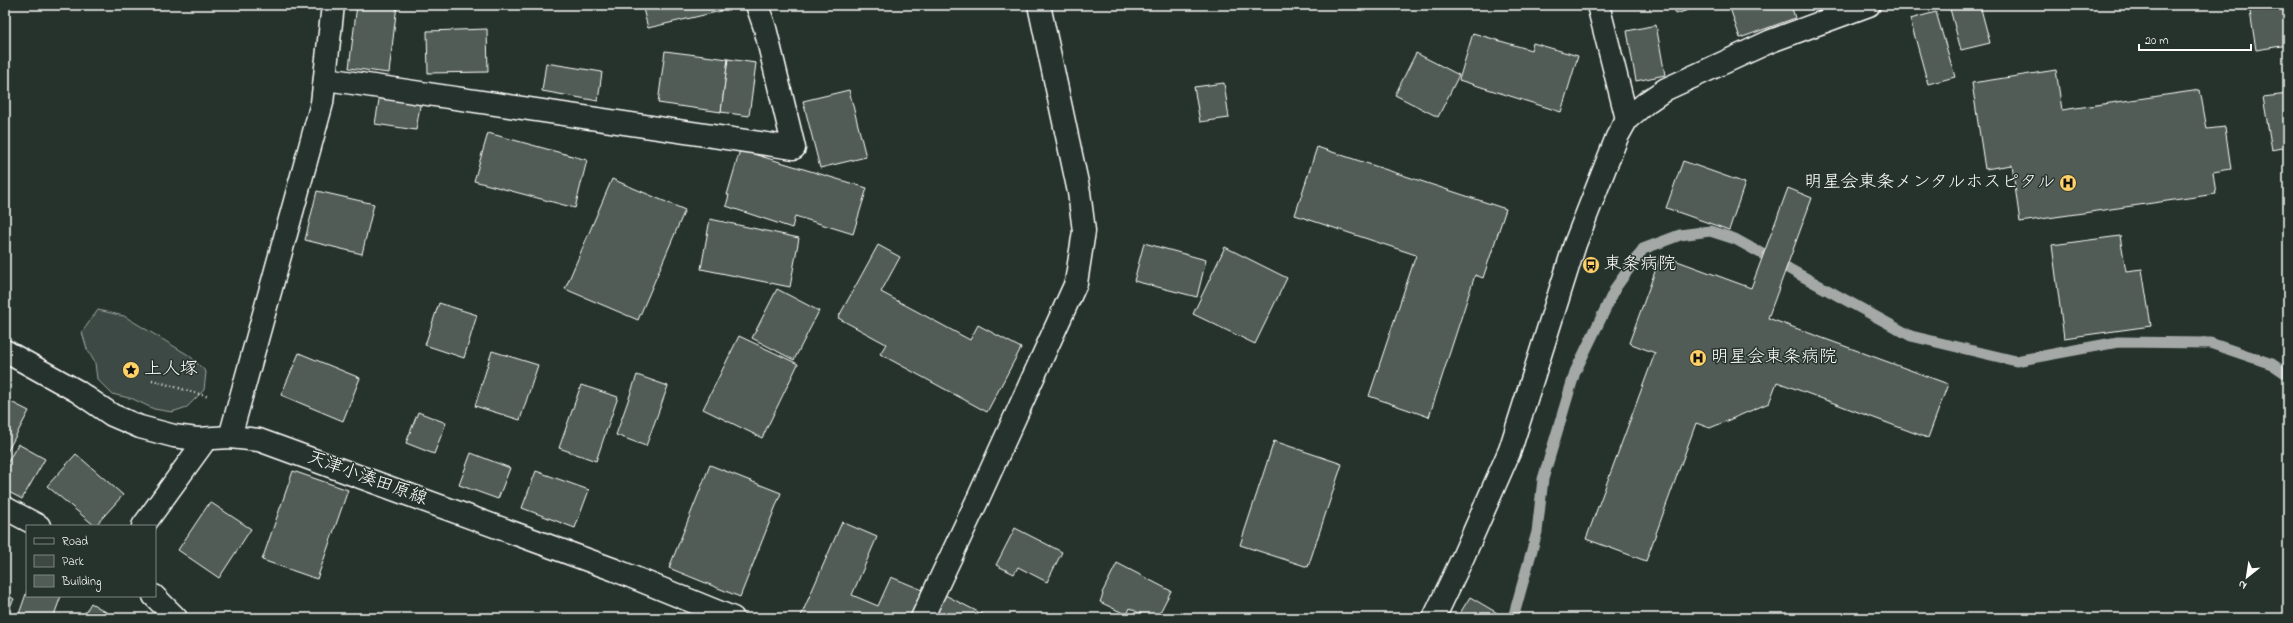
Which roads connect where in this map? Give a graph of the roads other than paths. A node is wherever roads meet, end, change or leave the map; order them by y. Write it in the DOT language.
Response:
graph roads {
  1 [pos="333,5"];
  2 [pos="757,5"];
  3 [pos="1039,5"];
  4 [pos="1598,5"];
  5 [pos="1869,5"];
  6 [pos="326,79"];
  7 [pos="1627,119"];
  8 [pos="5,351"];
  9 [pos="230,437"];
  10 [pos="206,439"];
  11 [pos="5,508"];
  12 [pos="37,525"];
  13 [pos="144,525"];
  14 [pos="155,597"];
  15 [pos="176,618"];
  16 [pos="734,618"];
  17 [pos="922,618"];
  18 [pos="1434,618"];
  1 -- 6 [label="street"];
  2 -- 6 [label="street"];
  3 -- 17 [label="street"];
  4 -- 7 [label="street"];
  5 -- 7 [label="street"];
  6 -- 9 [label="street"];
  7 -- 18 [label="street"];
  8 -- 10 [label="street, 天津小湊田原線"];
  9 -- 10 [label="street, 天津小湊田原線"];
  9 -- 16 [label="street, 天津小湊田原線"];
  10 -- 13 [label="street"];
  11 -- 12 [label="street"];
  14 -- 15 [label="street"];
}
